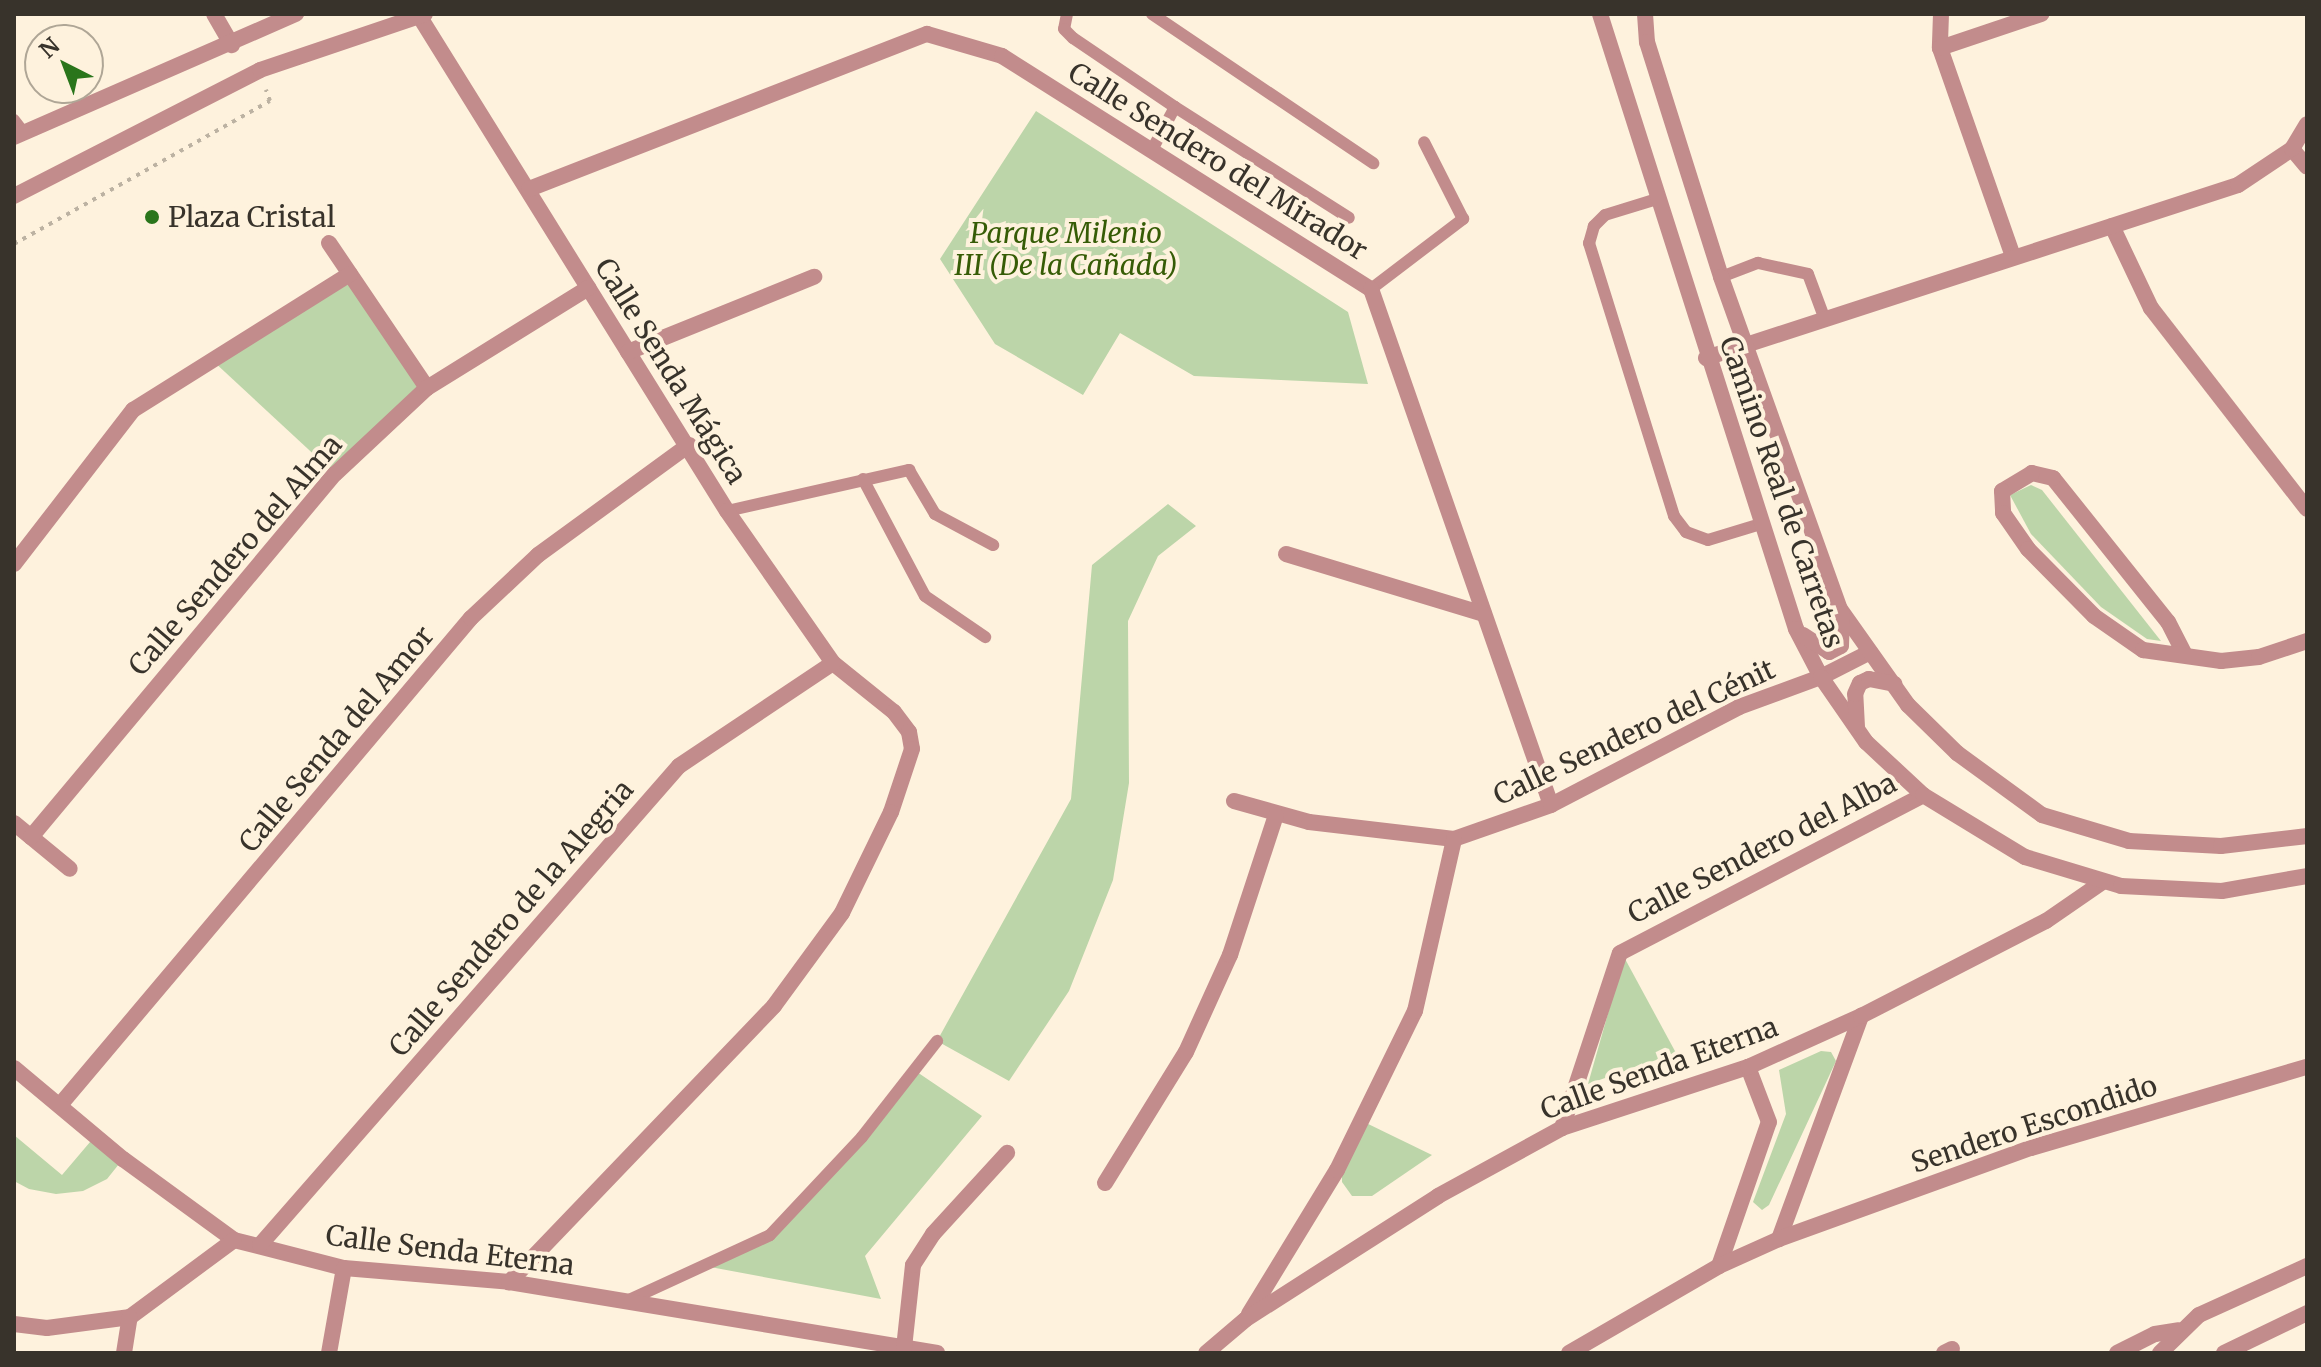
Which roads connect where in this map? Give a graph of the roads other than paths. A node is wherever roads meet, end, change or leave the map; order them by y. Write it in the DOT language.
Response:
graph roads {
  1 [pos="214,14"];
  2 [pos="296,14"];
  3 [pos="1067,14"];
  4 [pos="1152,14"];
  5 [pos="1600,14"];
  6 [pos="1645,14"];
  7 [pos="1941,14"];
  8 [pos="2041,14"];
  9 [pos="421,15"];
  10 [pos="232,45"];
  11 [pos="1940,48"];
  12 [pos="1175,107"];
  13 [pos="2307,124"];
  14 [pos="17,130"];
  15 [pos="1424,142"];
  16 [pos="1153,148"];
  17 [pos="2292,149"];
  18 [pos="1373,163"];
  19 [pos="2307,167"];
  20 [pos="529,189"];
  21 [pos="14,196"];
  22 [pos="1657,199"];
  23 [pos="1349,218"];
  24 [pos="2112,226"];
  25 [pos="329,243"];
  26 [pos="2012,254"];
  27 [pos="350,274"];
  28 [pos="814,277"];
  29 [pos="1721,277"];
  30 [pos="588,288"];
  31 [pos="1371,289"];
  32 [pos="1824,317"];
  33 [pos="1744,344"];
  34 [pos="628,352"];
  35 [pos="1706,358"];
  36 [pos="427,388"];
  37 [pos="689,445"];
  38 [pos="863,479"];
  39 [pos="2307,509"];
  40 [pos="727,511"];
  41 [pos="1761,524"];
  42 [pos="993,545"];
  43 [pos="1286,554"];
  44 [pos="14,564"];
  45 [pos="1484,614"];
  46 [pos="1842,614"];
  47 [pos="1796,629"];
  48 [pos="985,637"];
  49 [pos="2307,641"];
  50 [pos="1870,652"];
  51 [pos="2185,655"];
  52 [pos="833,663"];
  53 [pos="1821,677"];
  54 [pos="1895,684"];
  55 [pos="1857,727"];
  56 [pos="1923,795"];
  57 [pos="1234,801"];
  58 [pos="1551,805"];
  59 [pos="1276,815"];
  60 [pos="14,823"];
  61 [pos="2307,836"];
  62 [pos="31,837"];
  63 [pos="1454,839"];
  64 [pos="70,869"];
  65 [pos="2307,876"];
  66 [pos="2104,881"];
  67 [pos="1861,1016"];
  68 [pos="937,1041"];
  69 [pos="1748,1067"];
  70 [pos="2307,1067"];
  71 [pos="14,1068"];
  72 [pos="60,1105"];
  73 [pos="1562,1128"];
  74 [pos="1007,1153"];
  75 [pos="1105,1183"];
  76 [pos="1779,1239"];
  77 [pos="234,1240"];
  78 [pos="260,1245"];
  79 [pos="1719,1266"];
  80 [pos="2307,1266"];
  81 [pos="344,1268"];
  82 [pos="509,1282"];
  83 [pos="629,1300"];
  84 [pos="2307,1313"];
  85 [pos="130,1317"];
  86 [pos="1246,1319"];
  87 [pos="14,1324"];
  88 [pos="2179,1330"];
  89 [pos="904,1348"];
  90 [pos="124,1353"];
  91 [pos="329,1353"];
  92 [pos="937,1353"];
  93 [pos="1206,1353"];
  94 [pos="1569,1353"];
  95 [pos="2117,1353"];
  96 [pos="2160,1353"];
  97 [pos="2224,1353"];
  1 -- 10 [label="street"];
  2 -- 10 [label="street"];
  3 -- 12 [label="lane"];
  4 -- 18 [label="lane"];
  5 -- 22 [label="street, Camino Real de Carretas"];
  6 -- 29 [label="street, Camino Real de Carretas"];
  7 -- 11 [label="street"];
  8 -- 11 [label="street"];
  9 -- 20 [label="street, Calle Senda Mágica"];
  9 -- 21 [label="street"];
  10 -- 14 [label="street"];
  11 -- 26 [label="street"];
  12 -- 16 [label="lane"];
  12 -- 23 [label="lane"];
  13 -- 17 [label="street"];
  15 -- 31 [label="lane"];
  16 -- 20 [label="street, Calle Sendero del Mirador"];
  16 -- 31 [label="street, Calle Sendero del Mirador"];
  17 -- 19 [label="street"];
  17 -- 24 [label="street"];
  20 -- 30 [label="street, Calle Senda Mágica"];
  22 -- 35 [label="street, Camino Real de Carretas"];
  22 -- 41 [label="lane"];
  24 -- 26 [label="street"];
  24 -- 39 [label="street"];
  25 -- 27 [label="street"];
  26 -- 32 [label="street"];
  27 -- 36 [label="street"];
  27 -- 44 [label="street"];
  28 -- 34 [label="street"];
  29 -- 32 [label="lane"];
  29 -- 33 [label="street, Camino Real de Carretas"];
  30 -- 34 [label="street, Calle Senda Mágica"];
  30 -- 36 [label="street, Calle Sendero del Alma"];
  31 -- 45 [label="street, Calle Sendero del Mirador"];
  32 -- 33 [label="street"];
  33 -- 35 [label="street"];
  33 -- 46 [label="street, Camino Real de Carretas"];
  34 -- 37 [label="street, Calle Senda Mágica"];
  35 -- 41 [label="street, Camino Real de Carretas"];
  36 -- 62 [label="street, Calle Sendero del Alma"];
  37 -- 40 [label="street, Calle Senda Mágica"];
  37 -- 72 [label="street, Calle Senda del Amor"];
  38 -- 40 [label="lane"];
  38 -- 42 [label="lane"];
  38 -- 48 [label="lane"];
  40 -- 52 [label="street, Calle Senda Mágica"];
  41 -- 47 [label="street, Camino Real de Carretas"];
  43 -- 45 [label="street"];
  45 -- 58 [label="street, Calle Sendero del Mirador"];
  46 -- 47 [label="street"];
  46 -- 50 [label="street, Camino Real de Carretas"];
  47 -- 53 [label="street, Camino Real de Carretas"];
  49 -- 51 [label="street"];
  50 -- 53 [label="street, Calle Sendero del Cénit"];
  50 -- 54 [label="street, Camino Real de Carretas"];
  51 -- 51 [label="street"];
  52 -- 78 [label="street, Calle Sendero de la Alegria"];
  52 -- 82 [label="street, Calle Senda Mágica"];
  53 -- 55 [label="street, Camino Real de Carretas"];
  53 -- 58 [label="street, Calle Sendero del Cénit"];
  54 -- 55 [label="street"];
  54 -- 61 [label="street, Camino Real de Carretas"];
  55 -- 56 [label="street, Camino Real de Carretas"];
  56 -- 66 [label="street, Camino Real de Carretas"];
  56 -- 73 [label="street, Calle Sendero del Alba"];
  57 -- 59 [label="street, Calle Sendero del Cénit"];
  58 -- 63 [label="street, Calle Sendero del Cénit"];
  59 -- 63 [label="street, Calle Sendero del Cénit"];
  59 -- 75 [label="street"];
  60 -- 62 [label="street"];
  62 -- 64 [label="street"];
  63 -- 86 [label="street"];
  65 -- 66 [label="street, Camino Real de Carretas"];
  66 -- 67 [label="street, Calle Senda Eterna"];
  67 -- 69 [label="street, Calle Senda Eterna"];
  67 -- 76 [label="street"];
  68 -- 83 [label="lane"];
  69 -- 73 [label="street, Calle Senda Eterna"];
  69 -- 79 [label="street"];
  70 -- 76 [label="street, Sendero Escondido"];
  71 -- 72 [label="street, Calle Senda Eterna"];
  72 -- 77 [label="street, Calle Senda Eterna"];
  73 -- 86 [label="street, Calle Senda Eterna"];
  74 -- 89 [label="street"];
  76 -- 79 [label="street, Sendero Escondido"];
  77 -- 78 [label="street, Calle Senda Eterna"];
  77 -- 85 [label="street"];
  78 -- 81 [label="street, Calle Senda Eterna"];
  79 -- 94 [label="street, Sendero Escondido"];
  80 -- 88 [label="street"];
  81 -- 82 [label="street, Calle Senda Eterna"];
  81 -- 91 [label="street"];
  82 -- 83 [label="street, Calle Senda Eterna"];
  83 -- 89 [label="street, Calle Senda Eterna"];
  84 -- 97 [label="street"];
  85 -- 87 [label="street"];
  85 -- 90 [label="street"];
  86 -- 93 [label="street, Calle Senda Eterna"];
  88 -- 95 [label="street"];
  88 -- 96 [label="street"];
  89 -- 92 [label="street, Calle Senda Eterna"];
}
